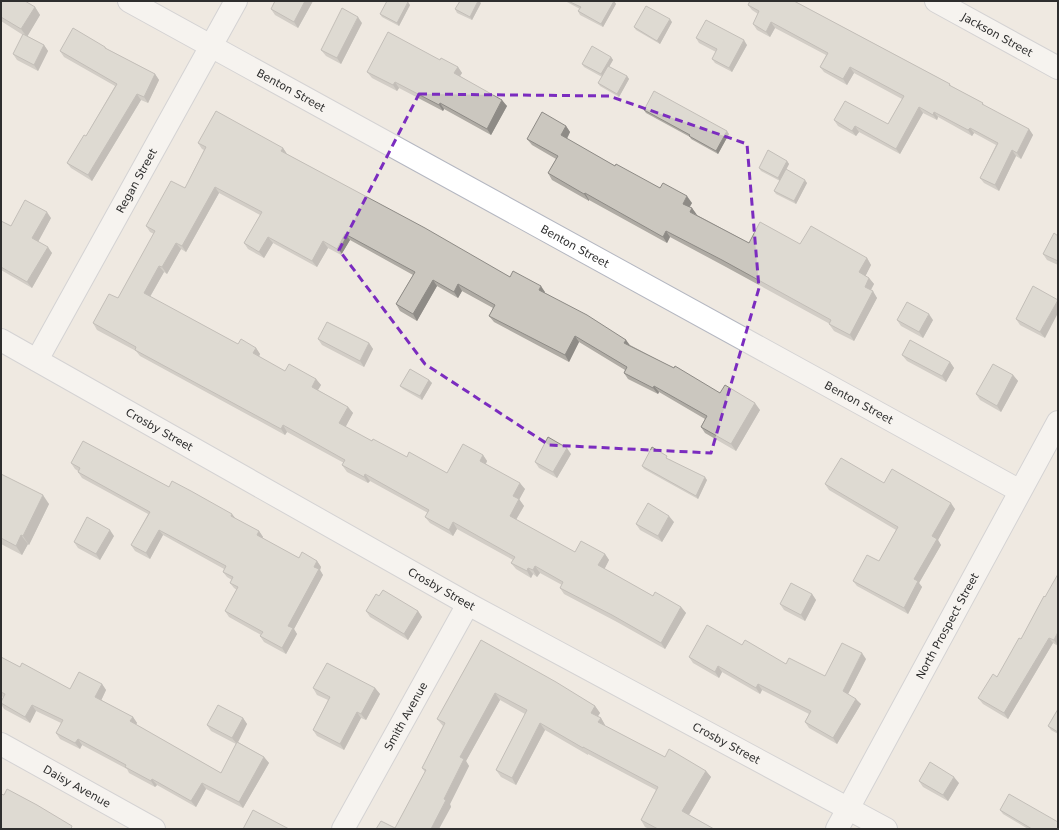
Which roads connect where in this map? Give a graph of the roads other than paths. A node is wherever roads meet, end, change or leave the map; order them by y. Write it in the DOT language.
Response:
graph roads {
  1 [pos="129,1"];
  2 [pos="236,1"];
  3 [pos="936,1"];
  4 [pos="212,47"];
  5 [pos="1058,68"];
  6 [pos="1,340"];
  7 [pos="37,360"];
  8 [pos="1058,422"];
  9 [pos="1020,491"];
  10 [pos="468,604"];
  11 [pos="1,744"];
  12 [pos="849,809"];
  13 [pos="154,829"];
  14 [pos="343,829"];
  15 [pos="837,829"];
  16 [pos="886,829"];
  1 -- 4 [label="street, Benton Street"];
  2 -- 4 [label="street, Regan Street"];
  3 -- 5 [label="street, Jackson Street"];
  4 -- 7 [label="street, Regan Street"];
  4 -- 9 [label="street, Benton Street"];
  6 -- 7 [label="street, Crosby Street"];
  7 -- 10 [label="street, Crosby Street"];
  8 -- 9 [label="street, North Prospect Street"];
  9 -- 12 [label="street, North Prospect Street"];
  10 -- 12 [label="street, Crosby Street"];
  10 -- 14 [label="street, Smith Avenue"];
  11 -- 13 [label="street, Daisy Avenue"];
  12 -- 15 [label="street, North Prospect Street"];
  12 -- 16 [label="street, Crosby Street"];
}
